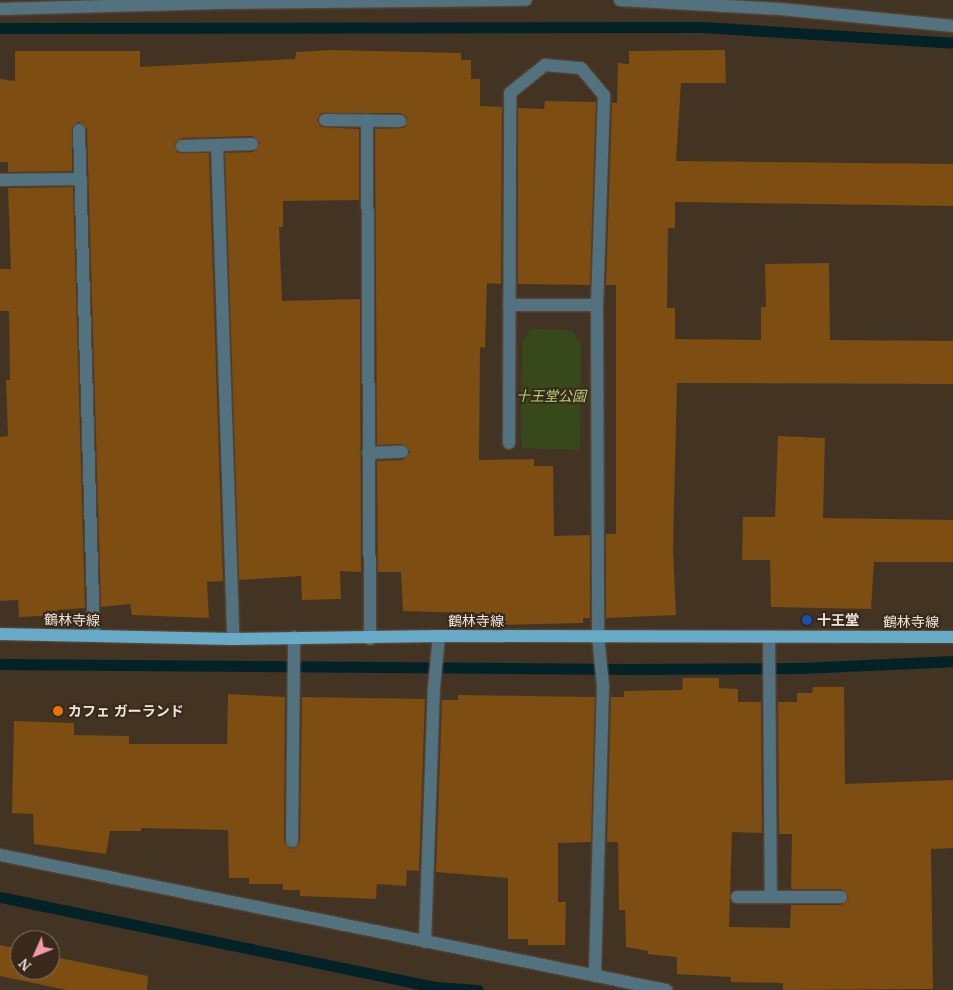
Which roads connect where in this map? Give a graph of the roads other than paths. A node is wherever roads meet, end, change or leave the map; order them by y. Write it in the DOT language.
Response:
graph roads {
  1 [pos="526,0"];
  2 [pos="620,0"];
  3 [pos="216,1"];
  4 [pos="66,4"];
  5 [pos="780,4"];
  6 [pos="0,9"];
  7 [pos="953,26"];
  8 [pos="325,120"];
  9 [pos="367,120"];
  10 [pos="400,121"];
  11 [pos="79,130"];
  12 [pos="252,144"];
  13 [pos="182,146"];
  14 [pos="217,146"];
  15 [pos="81,179"];
  16 [pos="0,180"];
  17 [pos="509,305"];
  18 [pos="597,305"];
  19 [pos="509,443"];
  20 [pos="402,452"];
  21 [pos="368,453"];
  22 [pos="0,634"];
  23 [pos="94,635"];
  24 [pos="439,636"];
  25 [pos="598,636"];
  26 [pos="294,637"];
  27 [pos="953,637"];
  28 [pos="769,638"];
  29 [pos="233,639"];
  30 [pos="370,639"];
  31 [pos="292,841"];
  32 [pos="0,855"];
  33 [pos="737,897"];
  34 [pos="771,897"];
  35 [pos="841,897"];
  36 [pos="425,942"];
  37 [pos="594,976"];
  38 [pos="666,990"];
  1 -- 3 [label="street"];
  2 -- 5 [label="street"];
  3 -- 4 [label="street"];
  4 -- 6 [label="street"];
  5 -- 7 [label="street"];
  8 -- 9 [label="street"];
  9 -- 10 [label="street"];
  9 -- 21 [label="street"];
  11 -- 15 [label="street"];
  12 -- 14 [label="street"];
  13 -- 14 [label="street"];
  14 -- 29 [label="street"];
  15 -- 16 [label="street"];
  15 -- 23 [label="street"];
  17 -- 18 [label="street"];
  17 -- 18 [label="street"];
  17 -- 19 [label="street"];
  18 -- 25 [label="street"];
  20 -- 21 [label="street"];
  21 -- 30 [label="street"];
  22 -- 23 [label="main road, 鶴林寺線"];
  23 -- 29 [label="main road, 鶴林寺線"];
  24 -- 25 [label="main road, 鶴林寺線"];
  24 -- 30 [label="main road, 鶴林寺線"];
  24 -- 36 [label="street"];
  25 -- 28 [label="main road, 鶴林寺線"];
  25 -- 37 [label="street"];
  26 -- 29 [label="main road, 鶴林寺線"];
  26 -- 30 [label="main road, 鶴林寺線"];
  26 -- 31 [label="street"];
  27 -- 28 [label="main road, 鶴林寺線"];
  28 -- 34 [label="street"];
  32 -- 36 [label="street"];
  33 -- 34 [label="street"];
  34 -- 35 [label="street"];
  36 -- 37 [label="street"];
  37 -- 38 [label="street"];
}
